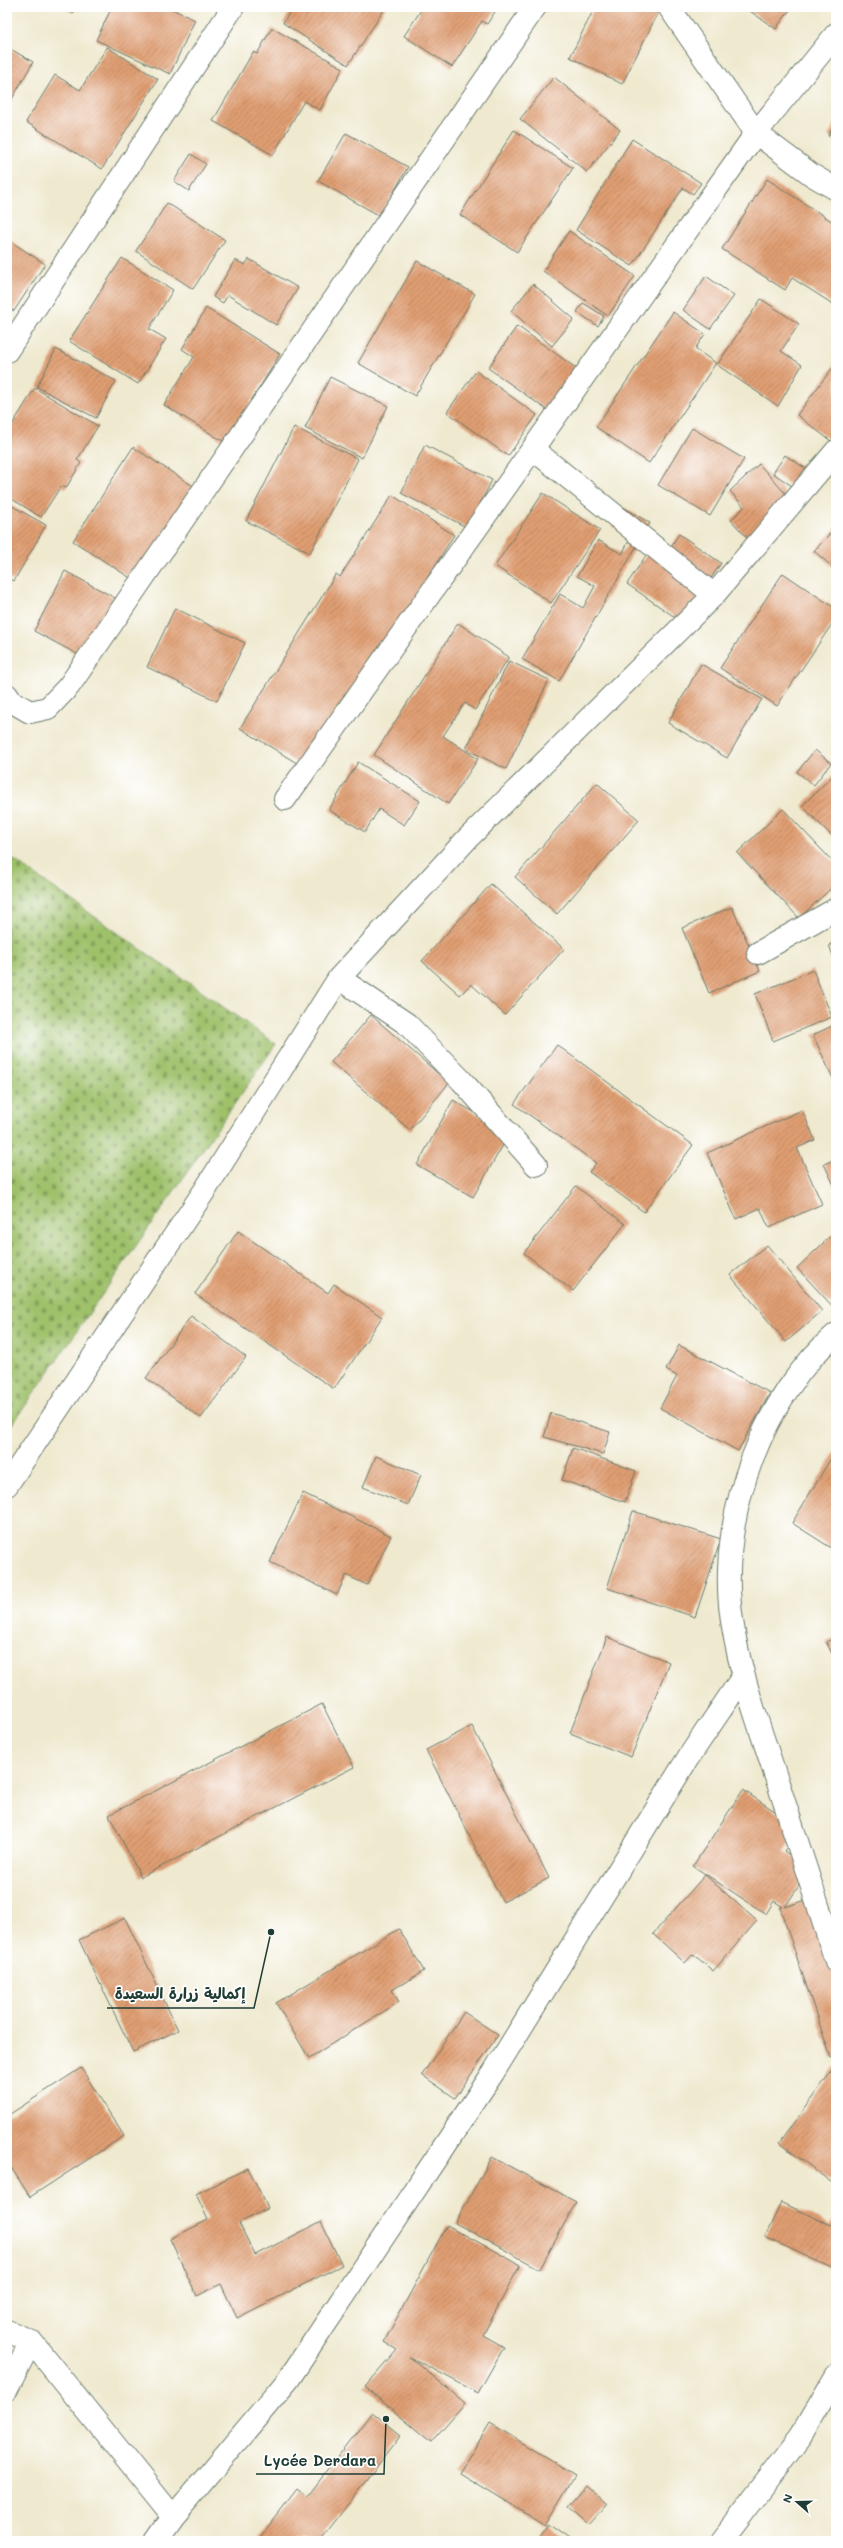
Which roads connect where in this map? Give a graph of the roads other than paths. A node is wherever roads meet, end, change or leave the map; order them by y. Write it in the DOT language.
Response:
graph roads {
  1 [pos="233,7"];
  2 [pos="535,7"];
  3 [pos="669,7"];
  4 [pos="836,34"];
  5 [pos="756,133"];
  6 [pos="836,189"];
  7 [pos="7,351"];
  8 [pos="534,450"];
  9 [pos="836,451"];
  10 [pos="714,595"];
  11 [pos="7,695"];
  12 [pos="286,799"];
  13 [pos="836,909"];
  14 [pos="758,953"];
  15 [pos="339,978"];
  16 [pos="536,1165"];
  17 [pos="836,1334"];
  18 [pos="7,1485"];
  19 [pos="742,1678"];
  20 [pos="829,1915"];
  21 [pos="836,1960"];
  22 [pos="7,2331"];
  23 [pos="31,2341"];
  24 [pos="836,2376"];
  25 [pos="7,2389"];
  26 [pos="173,2517"];
  27 [pos="156,2541"];
  28 [pos="721,2541"];
  1 -- 7 [label="street"];
  2 -- 11 [label="street"];
  3 -- 5 [label="street"];
  4 -- 5 [label="street"];
  5 -- 6 [label="street"];
  5 -- 8 [label="street"];
  8 -- 10 [label="street"];
  8 -- 12 [label="street"];
  9 -- 10 [label="street"];
  10 -- 15 [label="street"];
  13 -- 14 [label="street"];
  15 -- 16 [label="street"];
  15 -- 18 [label="street"];
  17 -- 19 [label="street"];
  19 -- 20 [label="street"];
  19 -- 26 [label="street"];
  20 -- 21 [label="street"];
  22 -- 23 [label="street"];
  23 -- 25 [label="street"];
  23 -- 26 [label="street"];
  24 -- 28 [label="street"];
  26 -- 27 [label="street"];
}
